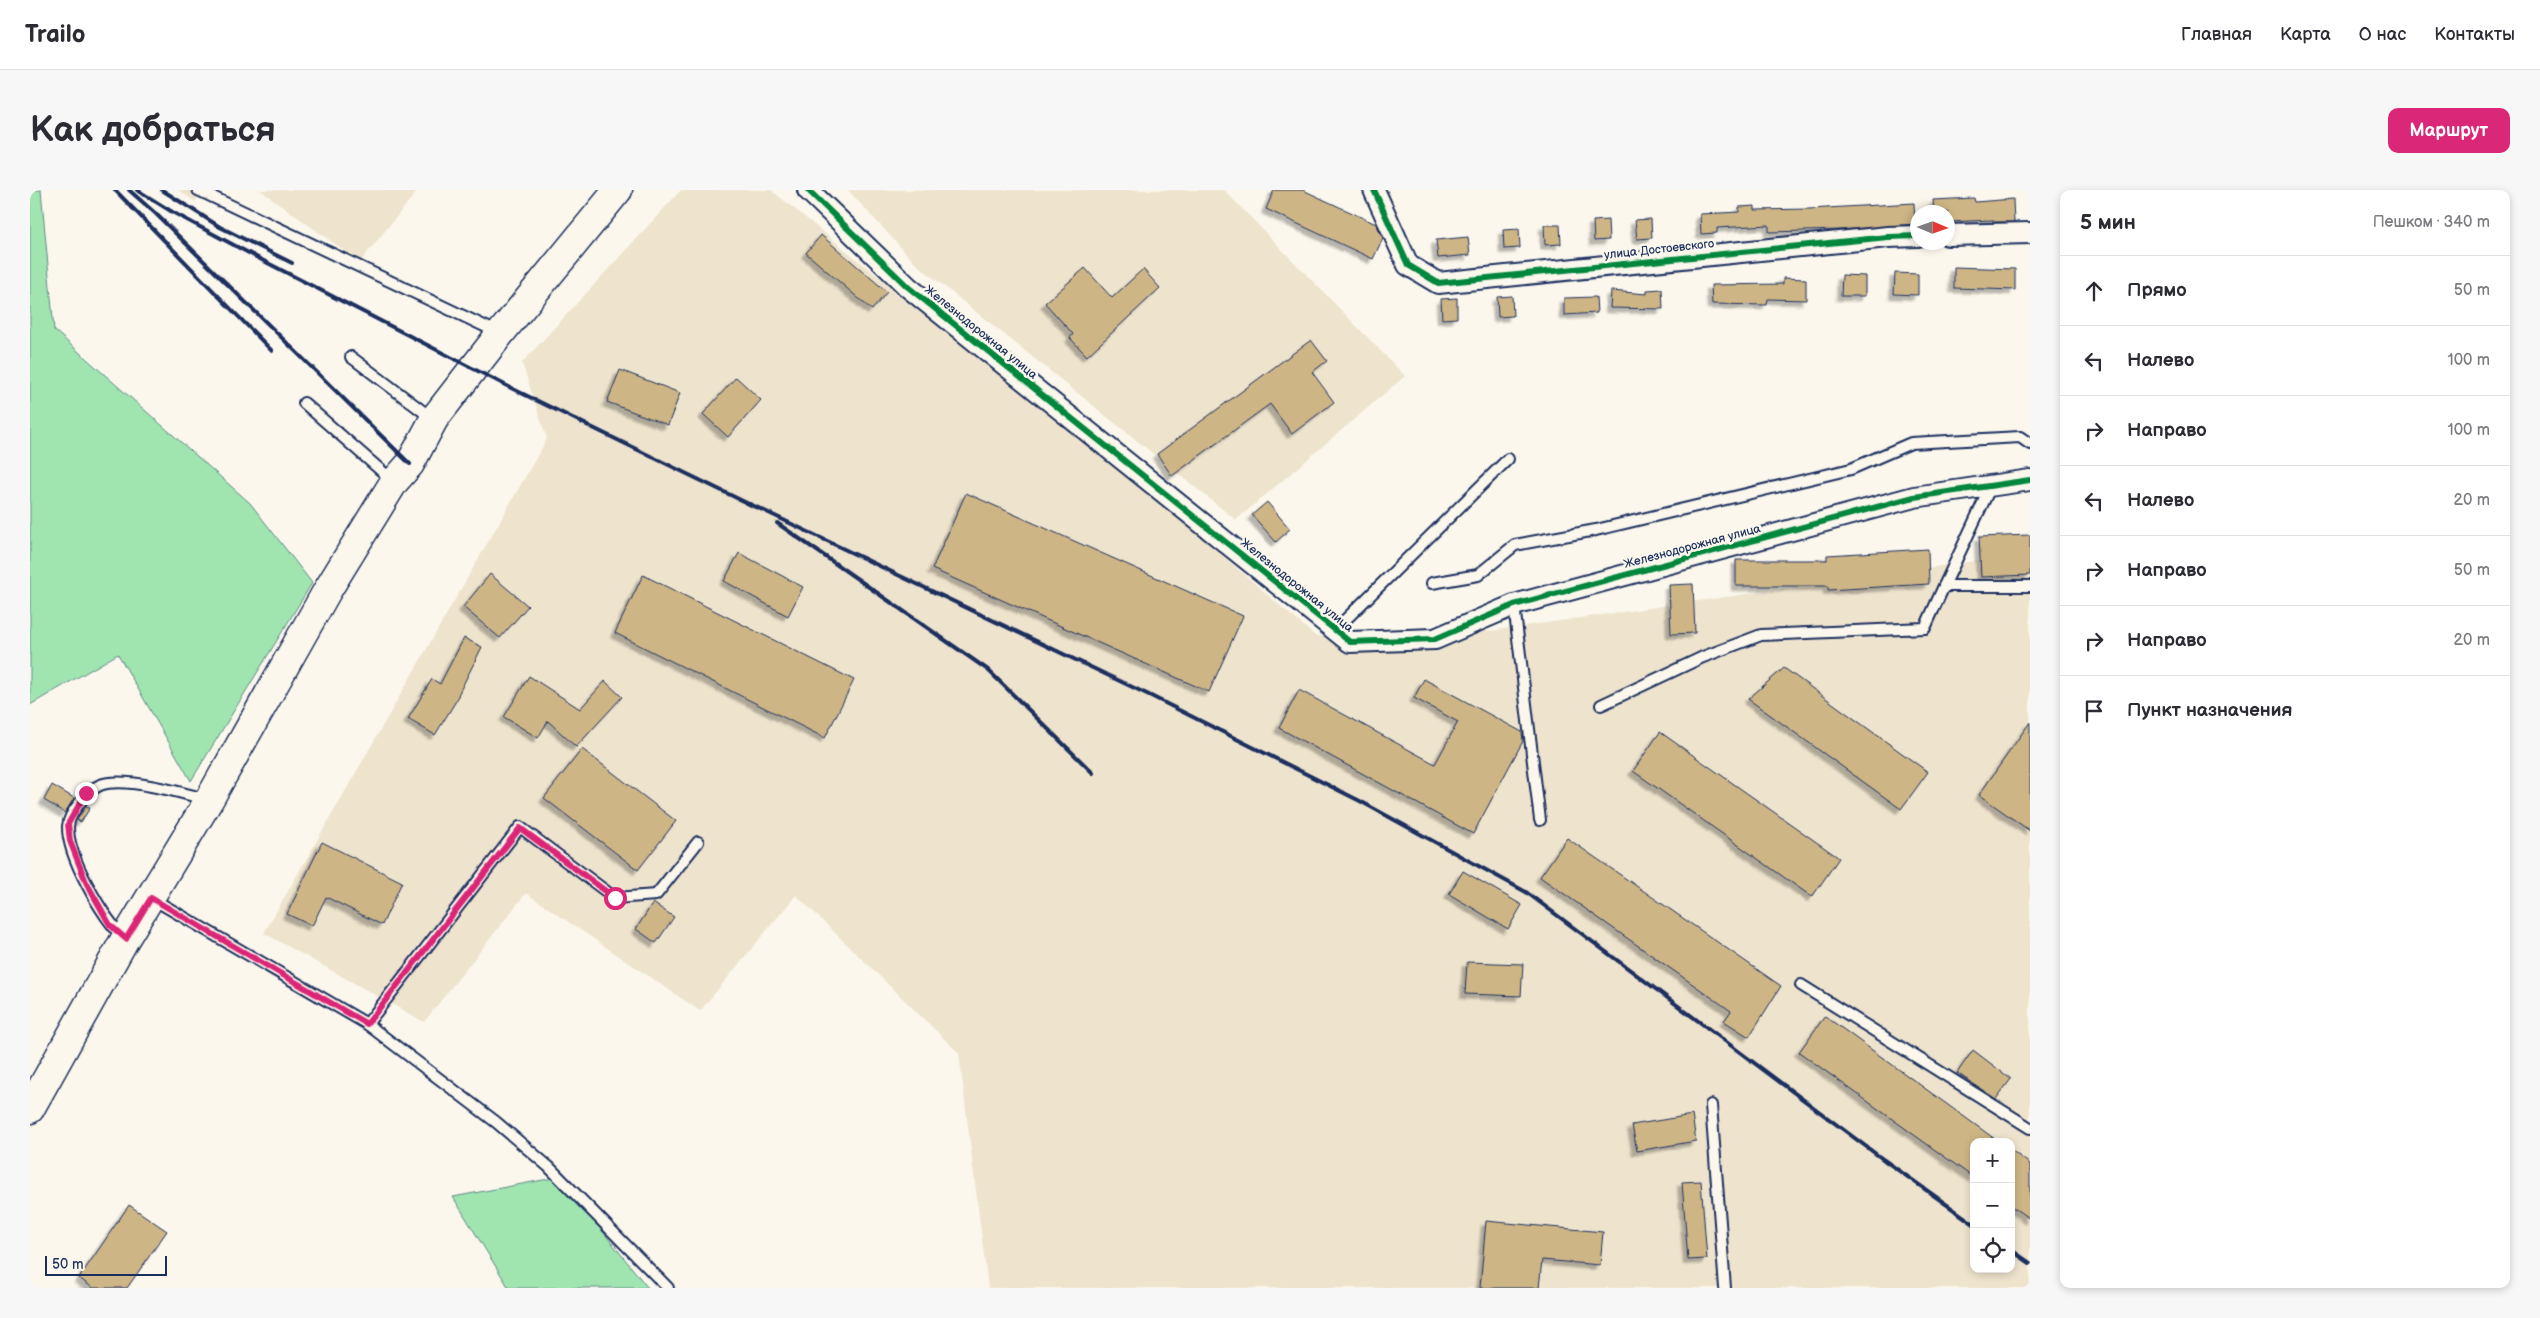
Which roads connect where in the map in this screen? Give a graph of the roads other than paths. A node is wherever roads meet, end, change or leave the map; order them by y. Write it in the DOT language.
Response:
graph roads {
  1 [pos="198,190"];
  2 [pos="618,190"];
  3 [pos="808,190"];
  4 [pos="1374,190"];
  5 [pos="2030,233"];
  6 [pos="1955,235"];
  7 [pos="1910,236"];
  8 [pos="500,334"];
  9 [pos="351,357"];
  10 [pos="304,403"];
  11 [pos="434,419"];
  12 [pos="2030,444"];
  13 [pos="1508,459"];
  14 [pos="2030,480"];
  15 [pos="394,482"];
  16 [pos="1990,488"];
  17 [pos="1432,583"];
  18 [pos="1944,586"];
  19 [pos="2030,586"];
  20 [pos="1514,605"];
  21 [pos="1335,630"];
  22 [pos="1601,706"];
  23 [pos="209,800"];
  24 [pos="1540,820"];
  25 [pos="698,842"];
  26 [pos="151,898"];
  27 [pos="126,939"];
  28 [pos="1801,985"];
  29 [pos="367,1024"];
  30 [pos="1711,1105"];
  31 [pos="30,1109"];
  32 [pos="2030,1128"];
  33 [pos="668,1288"];
  34 [pos="1725,1288"];
  1 -- 8 [label="lane"];
  2 -- 8 [label="main road"];
  3 -- 21 [label="street, Железнодорожная улица"];
  4 -- 7 [label="street, улица Достоевского"];
  5 -- 6 [label="street"];
  8 -- 11 [label="main road"];
  9 -- 11 [label="lane"];
  10 -- 15 [label="lane"];
  11 -- 15 [label="main road"];
  12 -- 17 [label="lane"];
  13 -- 21 [label="lane"];
  14 -- 16 [label="street, Железнодорожная улица"];
  15 -- 23 [label="main road"];
  16 -- 18 [label="lane"];
  16 -- 20 [label="street, Железнодорожная улица"];
  18 -- 19 [label="lane"];
  18 -- 22 [label="lane"];
  20 -- 21 [label="street, Железнодорожная улица"];
  20 -- 24 [label="lane"];
  23 -- 26 [label="main road"];
  23 -- 27 [label="lane"];
  25 -- 29 [label="lane"];
  26 -- 27 [label="main road"];
  26 -- 29 [label="lane"];
  27 -- 31 [label="main road"];
  28 -- 32 [label="lane"];
  29 -- 33 [label="lane"];
  30 -- 34 [label="lane"];
}
